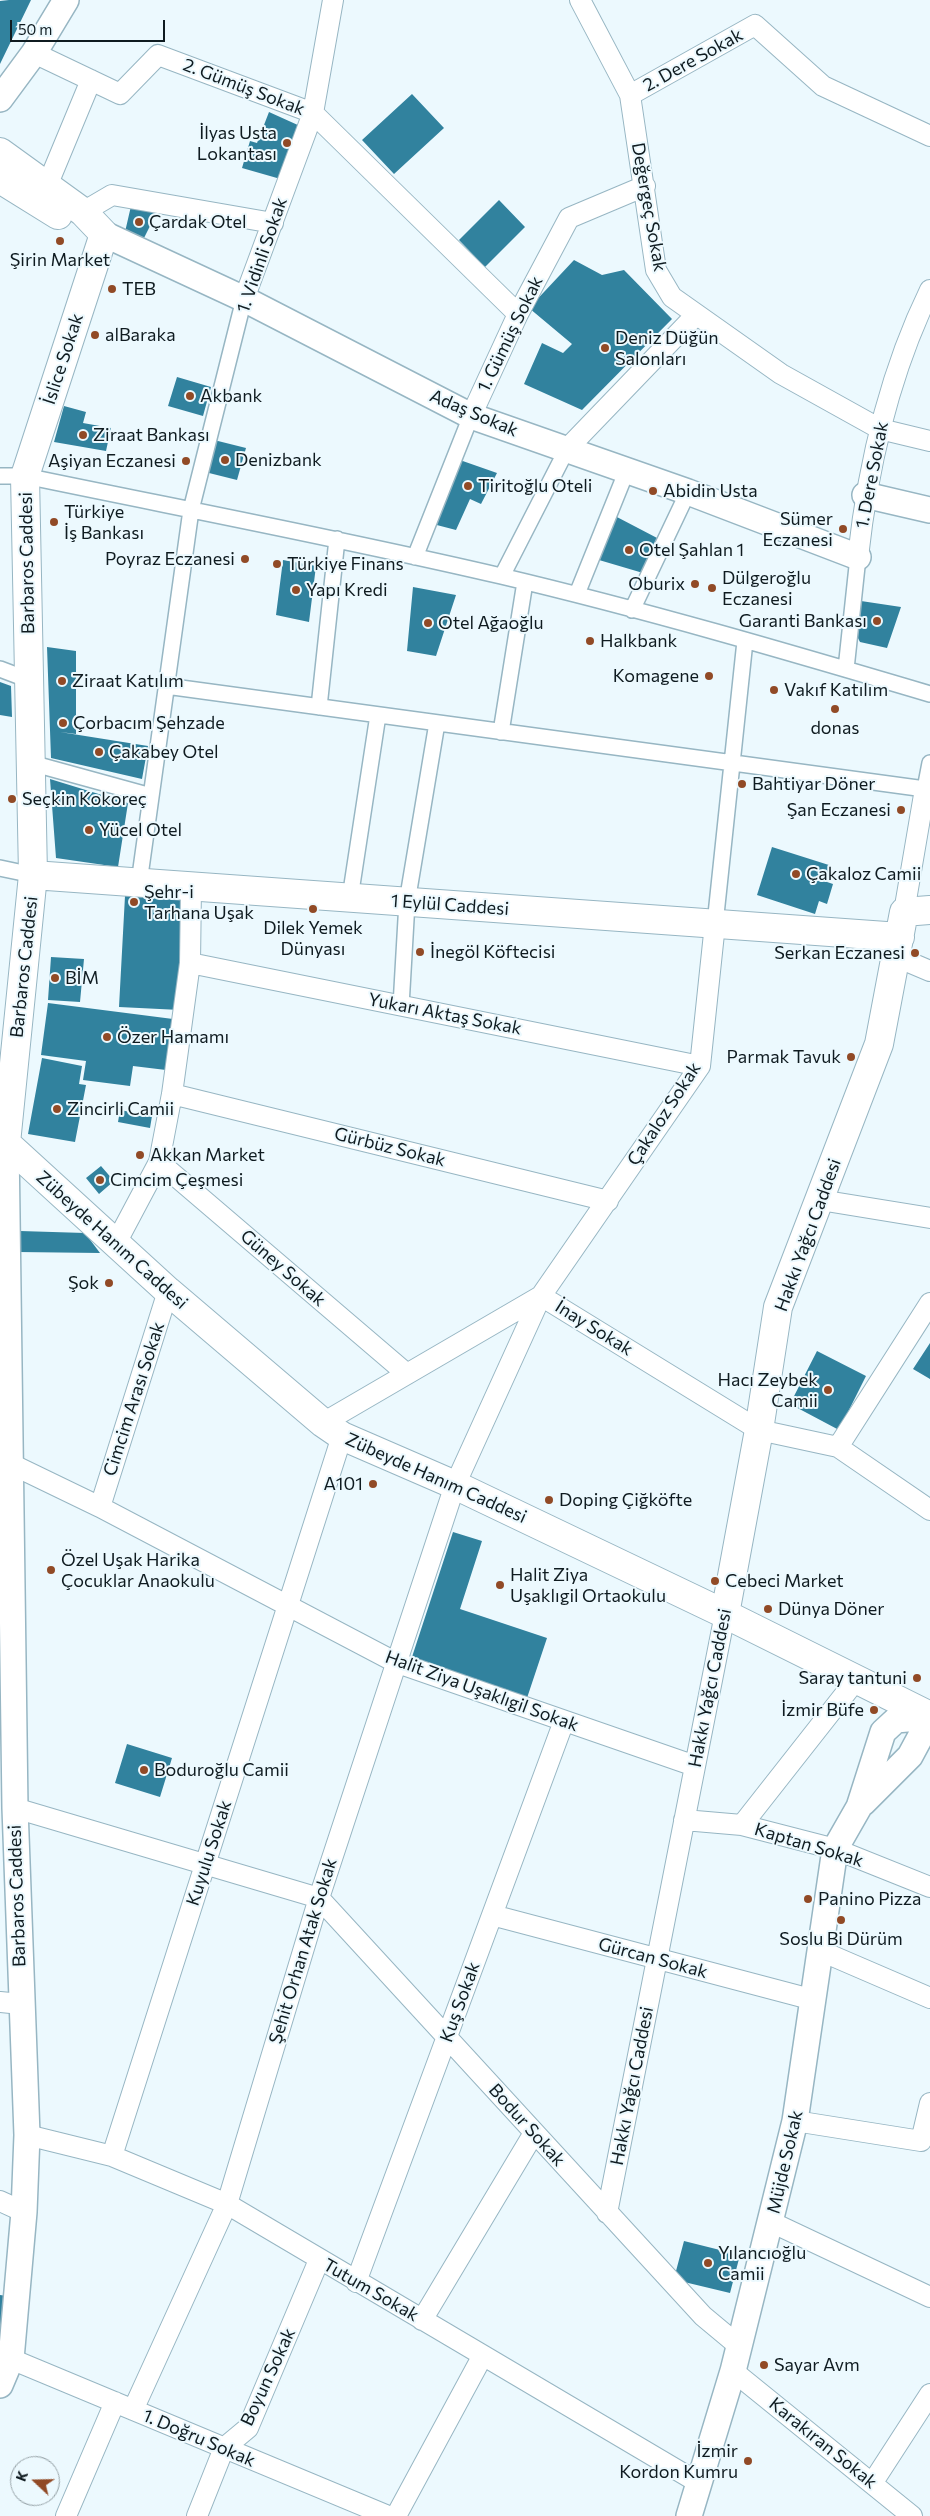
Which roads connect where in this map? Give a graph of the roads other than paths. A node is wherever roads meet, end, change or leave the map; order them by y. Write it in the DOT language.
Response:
graph roads {
  1 [pos="66,0"];
  2 [pos="333,0"];
  3 [pos="580,0"];
  4 [pos="34,53"];
  5 [pos="90,80"];
  6 [pos="630,94"];
  7 [pos="0,99"];
  8 [pos="313,113"];
  9 [pos="930,136"];
  10 [pos="0,152"];
  11 [pos="0,179"];
  12 [pos="47,186"];
  13 [pos="645,186"];
  14 [pos="82,212"];
  15 [pos="273,223"];
  16 [pos="103,238"];
  17 [pos="930,290"];
  18 [pos="244,299"];
  19 [pos="518,314"];
  20 [pos="695,316"];
  21 [pos="471,416"];
  22 [pos="880,429"];
  23 [pos="930,441"];
  24 [pos="567,449"];
  25 [pos="627,470"];
  26 [pos="12,476"];
  27 [pos="688,492"];
  28 [pos="865,495"];
  29 [pos="191,510"];
  30 [pos="930,510"];
  31 [pos="337,539"];
  32 [pos="415,557"];
  33 [pos="858,557"];
  34 [pos="502,576"];
  35 [pos="525,582"];
  36 [pos="577,594"];
  37 [pos="632,610"];
  38 [pos="746,640"];
  39 [pos="0,669"];
  40 [pos="846,669"];
  41 [pos="29,680"];
  42 [pos="166,686"];
  43 [pos="930,694"];
  44 [pos="319,707"];
  45 [pos="378,715"];
  46 [pos="437,723"];
  47 [pos="501,732"];
  48 [pos="31,763"];
  49 [pos="732,763"];
  50 [pos="930,763"];
  51 [pos="925,789"];
  52 [pos="151,796"];
  53 [pos="0,868"];
  54 [pos="33,875"];
  55 [pos="139,883"];
  56 [pos="191,887"];
  57 [pos="350,898"];
  58 [pos="407,902"];
  59 [pos="715,924"];
  60 [pos="908,929"];
  61 [pos="190,963"];
  62 [pos="930,972"];
  63 [pos="401,1006"];
  64 [pos="700,1066"];
  65 [pos="172,1094"];
  66 [pos="3,1139"];
  67 [pos="159,1162"];
  68 [pos="608,1200"];
  69 [pos="820,1200"];
  70 [pos="930,1218"];
  71 [pos="116,1243"];
  72 [pos="168,1291"];
  73 [pos="542,1296"];
  74 [pos="930,1303"];
  75 [pos="4,1335"];
  76 [pos="407,1374"];
  77 [pos="332,1429"];
  78 [pos="759,1430"];
  79 [pos="838,1447"];
  80 [pos="4,1464"];
  81 [pos="455,1485"];
  82 [pos="100,1507"];
  83 [pos="930,1510"];
  84 [pos="288,1604"];
  85 [pos="725,1614"];
  86 [pos="395,1662"];
  87 [pos="856,1680"];
  88 [pos="930,1717"];
  89 [pos="564,1721"];
  90 [pos="695,1766"];
  91 [pos="10,1798"];
  92 [pos="859,1807"];
  93 [pos="684,1820"];
  94 [pos="742,1825"];
  95 [pos="835,1849"];
  96 [pos="205,1864"];
  97 [pos="930,1887"];
  98 [pos="319,1898"];
  99 [pos="492,1915"];
  100 [pos="821,1951"];
  101 [pos="657,1959"];
  102 [pos="930,1998"];
  103 [pos="814,2000"];
  104 [pos="10,2003"];
  105 [pos="447,2037"];
  106 [pos="930,2103"];
  107 [pos="795,2121"];
  108 [pos="534,2133"];
  109 [pos="27,2135"];
  110 [pos="112,2156"];
  111 [pos="0,2201"];
  112 [pos="227,2204"];
  113 [pos="24,2212"];
  114 [pos="608,2213"];
  115 [pos="771,2222"];
  116 [pos="319,2260"];
  117 [pos="356,2282"];
  118 [pos="930,2297"];
  119 [pos="422,2320"];
  120 [pos="739,2346"];
  121 [pos="6,2356"];
  122 [pos="482,2356"];
  123 [pos="733,2371"];
  124 [pos="0,2385"];
  125 [pos="930,2394"];
  126 [pos="124,2406"];
  127 [pos="224,2448"];
  128 [pos="873,2482"];
  129 [pos="699,2483"];
  130 [pos="385,2515"];
  131 [pos="66,2516"];
  132 [pos="197,2516"];
  133 [pos="688,2516"];
  134 [pos="707,2516"];
  135 [pos="912,2516"];
  1 -- 4 [label="street"];
  2 -- 8 [label="street, 1. Vidinli Sokak"];
  3 -- 6 [label="street, Değergeç Sokak"];
  4 -- 5 [label="street, 2. Gümüş Sokak"];
  4 -- 7 [label="street"];
  5 -- 8 [label="street, 2. Gümüş Sokak"];
  5 -- 12 [label="street"];
  6 -- 9 [label="street, 2. Dere Sokak"];
  6 -- 13 [label="street, Değergeç Sokak"];
  8 -- 15 [label="street, 1. Vidinli Sokak"];
  8 -- 19 [label="street, 2. Gümüş Sokak"];
  10 -- 12 [label="main road"];
  11 -- 16 [label="main road"];
  12 -- 14 [label="main road"];
  13 -- 19 [label="street, 1. Gümüş Sokak"];
  13 -- 20 [label="street, Değergeç Sokak"];
  14 -- 15 [label="street"];
  14 -- 16 [label="main road"];
  15 -- 18 [label="street, 1. Vidinli Sokak"];
  16 -- 18 [label="street, Adaş Sokak"];
  16 -- 26 [label="main road, İslice Sokak"];
  17 -- 22 [label="street, 1. Dere Sokak"];
  18 -- 21 [label="street, Adaş Sokak"];
  18 -- 29 [label="street, 1. Vidinli Sokak"];
  19 -- 21 [label="street, 1. Gümüş Sokak"];
  20 -- 22 [label="street, Değergeç Sokak"];
  20 -- 24 [label="street"];
  21 -- 24 [label="street, Adaş Sokak"];
  21 -- 32 [label="street, 1. Gümüş Sokak"];
  22 -- 23 [label="street, Değergeç Sokak"];
  22 -- 28 [label="street, 1. Dere Sokak"];
  24 -- 25 [label="street, Adaş Sokak"];
  24 -- 34 [label="street"];
  25 -- 27 [label="street, Adaş Sokak"];
  25 -- 36 [label="street"];
  26 -- 29 [label="street"];
  26 -- 41 [label="main road, Barbaros Caddesi"];
  27 -- 33 [label="street, Adaş Sokak"];
  27 -- 37 [label="street"];
  28 -- 30 [label="street"];
  28 -- 33 [label="street, 1. Dere Sokak"];
  29 -- 31 [label="street"];
  29 -- 42 [label="street, 1. Vidinli Sokak"];
  31 -- 32 [label="street"];
  31 -- 44 [label="street"];
  32 -- 34 [label="street"];
  33 -- 40 [label="street, 1. Dere Sokak"];
  34 -- 35 [label="street"];
  35 -- 36 [label="street"];
  35 -- 47 [label="street"];
  36 -- 37 [label="street"];
  37 -- 38 [label="street"];
  38 -- 40 [label="street"];
  38 -- 49 [label="street, Çakaloz Sokak"];
  39 -- 41 [label="street"];
  40 -- 43 [label="street"];
  41 -- 48 [label="main road, Barbaros Caddesi"];
  42 -- 44 [label="street"];
  42 -- 52 [label="street, 1. Vidinli Sokak"];
  44 -- 45 [label="street"];
  45 -- 46 [label="street"];
  45 -- 57 [label="street"];
  46 -- 47 [label="street"];
  46 -- 58 [label="street"];
  47 -- 49 [label="street"];
  48 -- 52 [label="street"];
  48 -- 54 [label="main road, Barbaros Caddesi"];
  49 -- 51 [label="street"];
  49 -- 59 [label="street, Çakaloz Sokak"];
  50 -- 51 [label="street, Hakkı Yağcı Caddesi"];
  51 -- 60 [label="street, Hakkı Yağcı Caddesi"];
  52 -- 55 [label="street, 1. Vidinli Sokak"];
  53 -- 54 [label="street, 1 Eylül Caddesi"];
  54 -- 55 [label="main road, 1 Eylül Caddesi"];
  54 -- 66 [label="main road, Barbaros Caddesi"];
  55 -- 56 [label="main road, 1 Eylül Caddesi"];
  56 -- 57 [label="main road, 1 Eylül Caddesi"];
  56 -- 61 [label="street"];
  57 -- 58 [label="main road, 1 Eylül Caddesi"];
  58 -- 59 [label="main road, 1 Eylül Caddesi"];
  58 -- 63 [label="street"];
  59 -- 60 [label="main road, 1 Eylül Caddesi"];
  59 -- 64 [label="street, Çakaloz Sokak"];
  60 -- 62 [label="street"];
  60 -- 69 [label="main road, Hakkı Yağcı Caddesi"];
  61 -- 63 [label="street, Yukarı Aktaş Sokak"];
  61 -- 65 [label="street"];
  63 -- 64 [label="street, Yukarı Aktaş Sokak"];
  64 -- 68 [label="street, Çakaloz Sokak"];
  65 -- 67 [label="street"];
  65 -- 68 [label="street, Gürbüz Sokak"];
  66 -- 71 [label="main road, Zübeyde Hanım Caddesi"];
  66 -- 75 [label="street, Barbaros Caddesi"];
  67 -- 71 [label="street"];
  67 -- 76 [label="street, Güney Sokak"];
  68 -- 73 [label="street, Çakaloz Sokak"];
  69 -- 70 [label="street"];
  69 -- 78 [label="main road, Hakkı Yağcı Caddesi"];
  71 -- 72 [label="main road, Zübeyde Hanım Caddesi"];
  72 -- 77 [label="main road, Zübeyde Hanım Caddesi"];
  72 -- 82 [label="street, Cimcim Arası Sokak"];
  73 -- 76 [label="street, İnay Sokak"];
  73 -- 78 [label="street, İnay Sokak"];
  73 -- 81 [label="street, Çakaloz Sokak"];
  74 -- 79 [label="street"];
  75 -- 80 [label="street, Barbaros Caddesi"];
  76 -- 77 [label="street, İnay Sokak"];
  77 -- 81 [label="main road, Zübeyde Hanım Caddesi"];
  77 -- 84 [label="street, Kuyulu Sokak"];
  78 -- 79 [label="street, İnay Sokak"];
  78 -- 85 [label="main road, Hakkı Yağcı Caddesi"];
  79 -- 83 [label="street"];
  80 -- 82 [label="street, Halit Ziya Uşaklıgil Sokak"];
  80 -- 91 [label="street, Barbaros Caddesi"];
  81 -- 85 [label="main road, Zübeyde Hanım Caddesi"];
  81 -- 86 [label="street, Şehit Orhan Atak Sokak"];
  82 -- 84 [label="street, Halit Ziya Uşaklıgil Sokak"];
  84 -- 86 [label="street, Halit Ziya Uşaklıgil Sokak"];
  84 -- 96 [label="street, Kuyulu Sokak"];
  85 -- 87 [label="main road, Zübeyde Hanım Caddesi"];
  85 -- 90 [label="street, Hakkı Yağcı Caddesi"];
  86 -- 89 [label="street, Halit Ziya Uşaklıgil Sokak"];
  86 -- 98 [label="street, Şehit Orhan Atak Sokak"];
  87 -- 88 [label="main road, Zübeyde Hanım Caddesi"];
  87 -- 94 [label="street"];
  88 -- 92 [label="street"];
  88 -- 92 [label="street"];
  89 -- 90 [label="street, Halit Ziya Uşaklıgil Sokak"];
  89 -- 99 [label="street, Kuş Sokak"];
  90 -- 93 [label="street, Hakkı Yağcı Caddesi"];
  91 -- 96 [label="street"];
  91 -- 104 [label="street, Barbaros Caddesi"];
  92 -- 95 [label="street, Müjde Sokak"];
  93 -- 94 [label="street, Kaptan Sokak"];
  93 -- 101 [label="street, Hakkı Yağcı Caddesi"];
  94 -- 95 [label="street, Kaptan Sokak"];
  95 -- 97 [label="street, Kaptan Sokak"];
  95 -- 100 [label="street, Müjde Sokak"];
  96 -- 98 [label="street"];
  96 -- 110 [label="street, Kuyulu Sokak"];
  98 -- 105 [label="street, Bodur Sokak"];
  98 -- 112 [label="street, Şehit Orhan Atak Sokak"];
  99 -- 101 [label="street, Gürcan Sokak"];
  99 -- 105 [label="street, Kuş Sokak"];
  100 -- 102 [label="street"];
  100 -- 103 [label="street, Müjde Sokak"];
  101 -- 103 [label="street, Gürcan Sokak"];
  101 -- 114 [label="street, Hakkı Yağcı Caddesi"];
  103 -- 107 [label="street, Müjde Sokak"];
  104 -- 109 [label="street, Barbaros Caddesi"];
  105 -- 108 [label="street, Bodur Sokak"];
  105 -- 117 [label="street, Kuş Sokak"];
  106 -- 107 [label="street"];
  107 -- 115 [label="street, Müjde Sokak"];
  108 -- 114 [label="street, Bodur Sokak"];
  108 -- 119 [label="street"];
  109 -- 110 [label="street, Tutum Sokak"];
  109 -- 113 [label="street, Barbaros Caddesi"];
  110 -- 112 [label="street, Tutum Sokak"];
  111 -- 113 [label="street"];
  112 -- 116 [label="street, Tutum Sokak"];
  112 -- 126 [label="street, Şehit Orhan Atak Sokak"];
  113 -- 121 [label="street, Barbaros Caddesi"];
  114 -- 120 [label="street, Bodur Sokak"];
  115 -- 118 [label="street"];
  115 -- 120 [label="street, Müjde Sokak"];
  116 -- 117 [label="street, Tutum Sokak"];
  116 -- 127 [label="street, Boyun Sokak"];
  117 -- 119 [label="street, Tutum Sokak"];
  119 -- 122 [label="street, Tutum Sokak"];
  120 -- 123 [label="street, Müjde Sokak"];
  121 -- 124 [label="street, Barbaros Caddesi"];
  121 -- 126 [label="street, 1. Doğru Sokak"];
  122 -- 129 [label="street, Tutum Sokak"];
  122 -- 130 [label="street"];
  123 -- 128 [label="street, Karakıran Sokak"];
  123 -- 129 [label="street, Müjde Sokak"];
  125 -- 128 [label="street"];
  126 -- 127 [label="street, 1. Doğru Sokak"];
  126 -- 131 [label="street, Şehit Orhan Atak Sokak"];
  127 -- 130 [label="street, 1. Doğru Sokak"];
  127 -- 132 [label="street, Boyun Sokak"];
  128 -- 135 [label="street, Karakıran Sokak"];
  129 -- 133 [label="street, Müjde Sokak"];
  129 -- 134 [label="street"];
}
